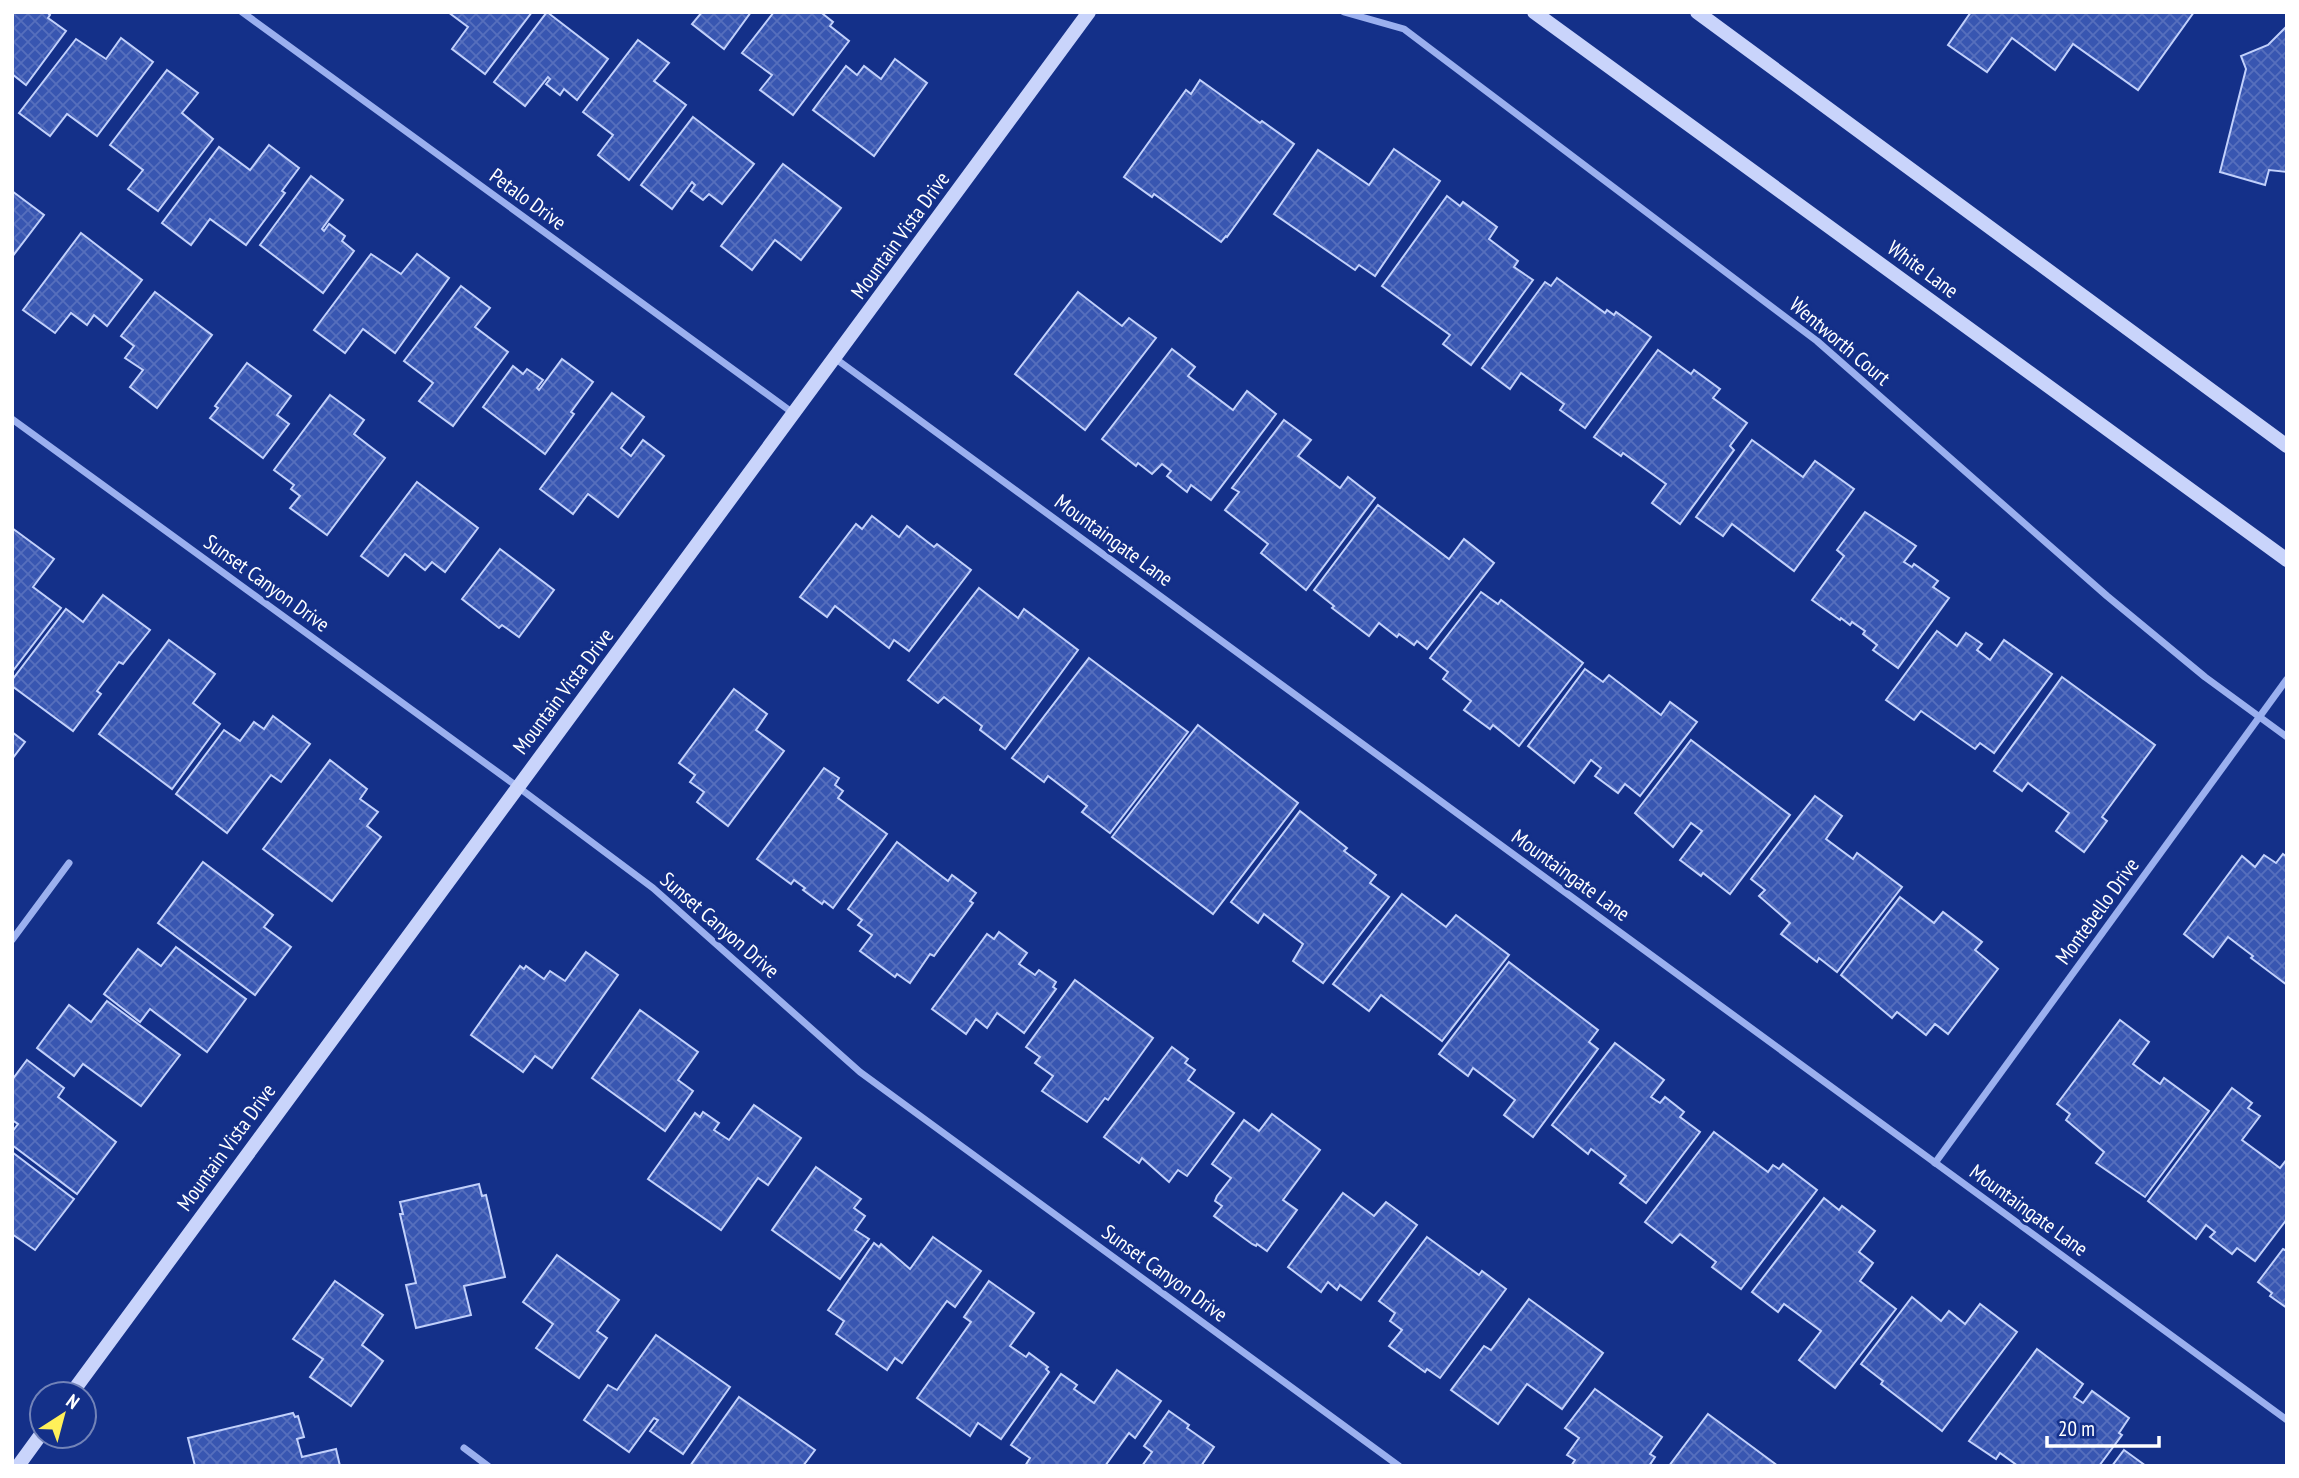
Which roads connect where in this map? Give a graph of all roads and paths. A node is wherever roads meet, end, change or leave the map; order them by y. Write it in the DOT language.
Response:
graph roads {
  1 [pos="242,12"];
  2 [pos="1089,12"];
  3 [pos="1344,12"];
  4 [pos="1534,12"];
  5 [pos="1697,12"];
  6 [pos="836,359"];
  7 [pos="794,414"];
  8 [pos="12,419"];
  9 [pos="2287,446"];
  10 [pos="2287,560"];
  11 [pos="2287,679"];
  12 [pos="2260,717"];
  13 [pos="2287,737"];
  14 [pos="518,787"];
  15 [pos="69,863"];
  16 [pos="12,940"];
  17 [pos="1935,1163"];
  18 [pos="81,1380"];
  19 [pos="2287,1420"];
  20 [pos="464,1448"];
  21 [pos="30,1450"];
  22 [pos="18,1466"];
  23 [pos="488,1466"];
  24 [pos="1399,1466"];
  1 -- 7 [label="street, Petalo Drive"];
  2 -- 6 [label="street, Mountain Vista Drive"];
  3 -- 12 [label="street, Wentworth Court"];
  4 -- 10 [label="street, White Lane"];
  5 -- 9 [label="street"];
  6 -- 7 [label="street, Mountain Vista Drive"];
  6 -- 17 [label="street, Mountaingate Lane"];
  7 -- 14 [label="street, Mountain Vista Drive"];
  8 -- 14 [label="street, Sunset Canyon Drive"];
  11 -- 12 [label="street, Montebello Drive"];
  12 -- 13 [label="street, Wentworth Court"];
  12 -- 17 [label="street, Montebello Drive"];
  14 -- 18 [label="street, Mountain Vista Drive"];
  14 -- 24 [label="street, Sunset Canyon Drive"];
  15 -- 16 [label="street"];
  17 -- 19 [label="street, Mountaingate Lane"];
  20 -- 23 [label="street"];
  21 -- 22 [label="street"];
}
